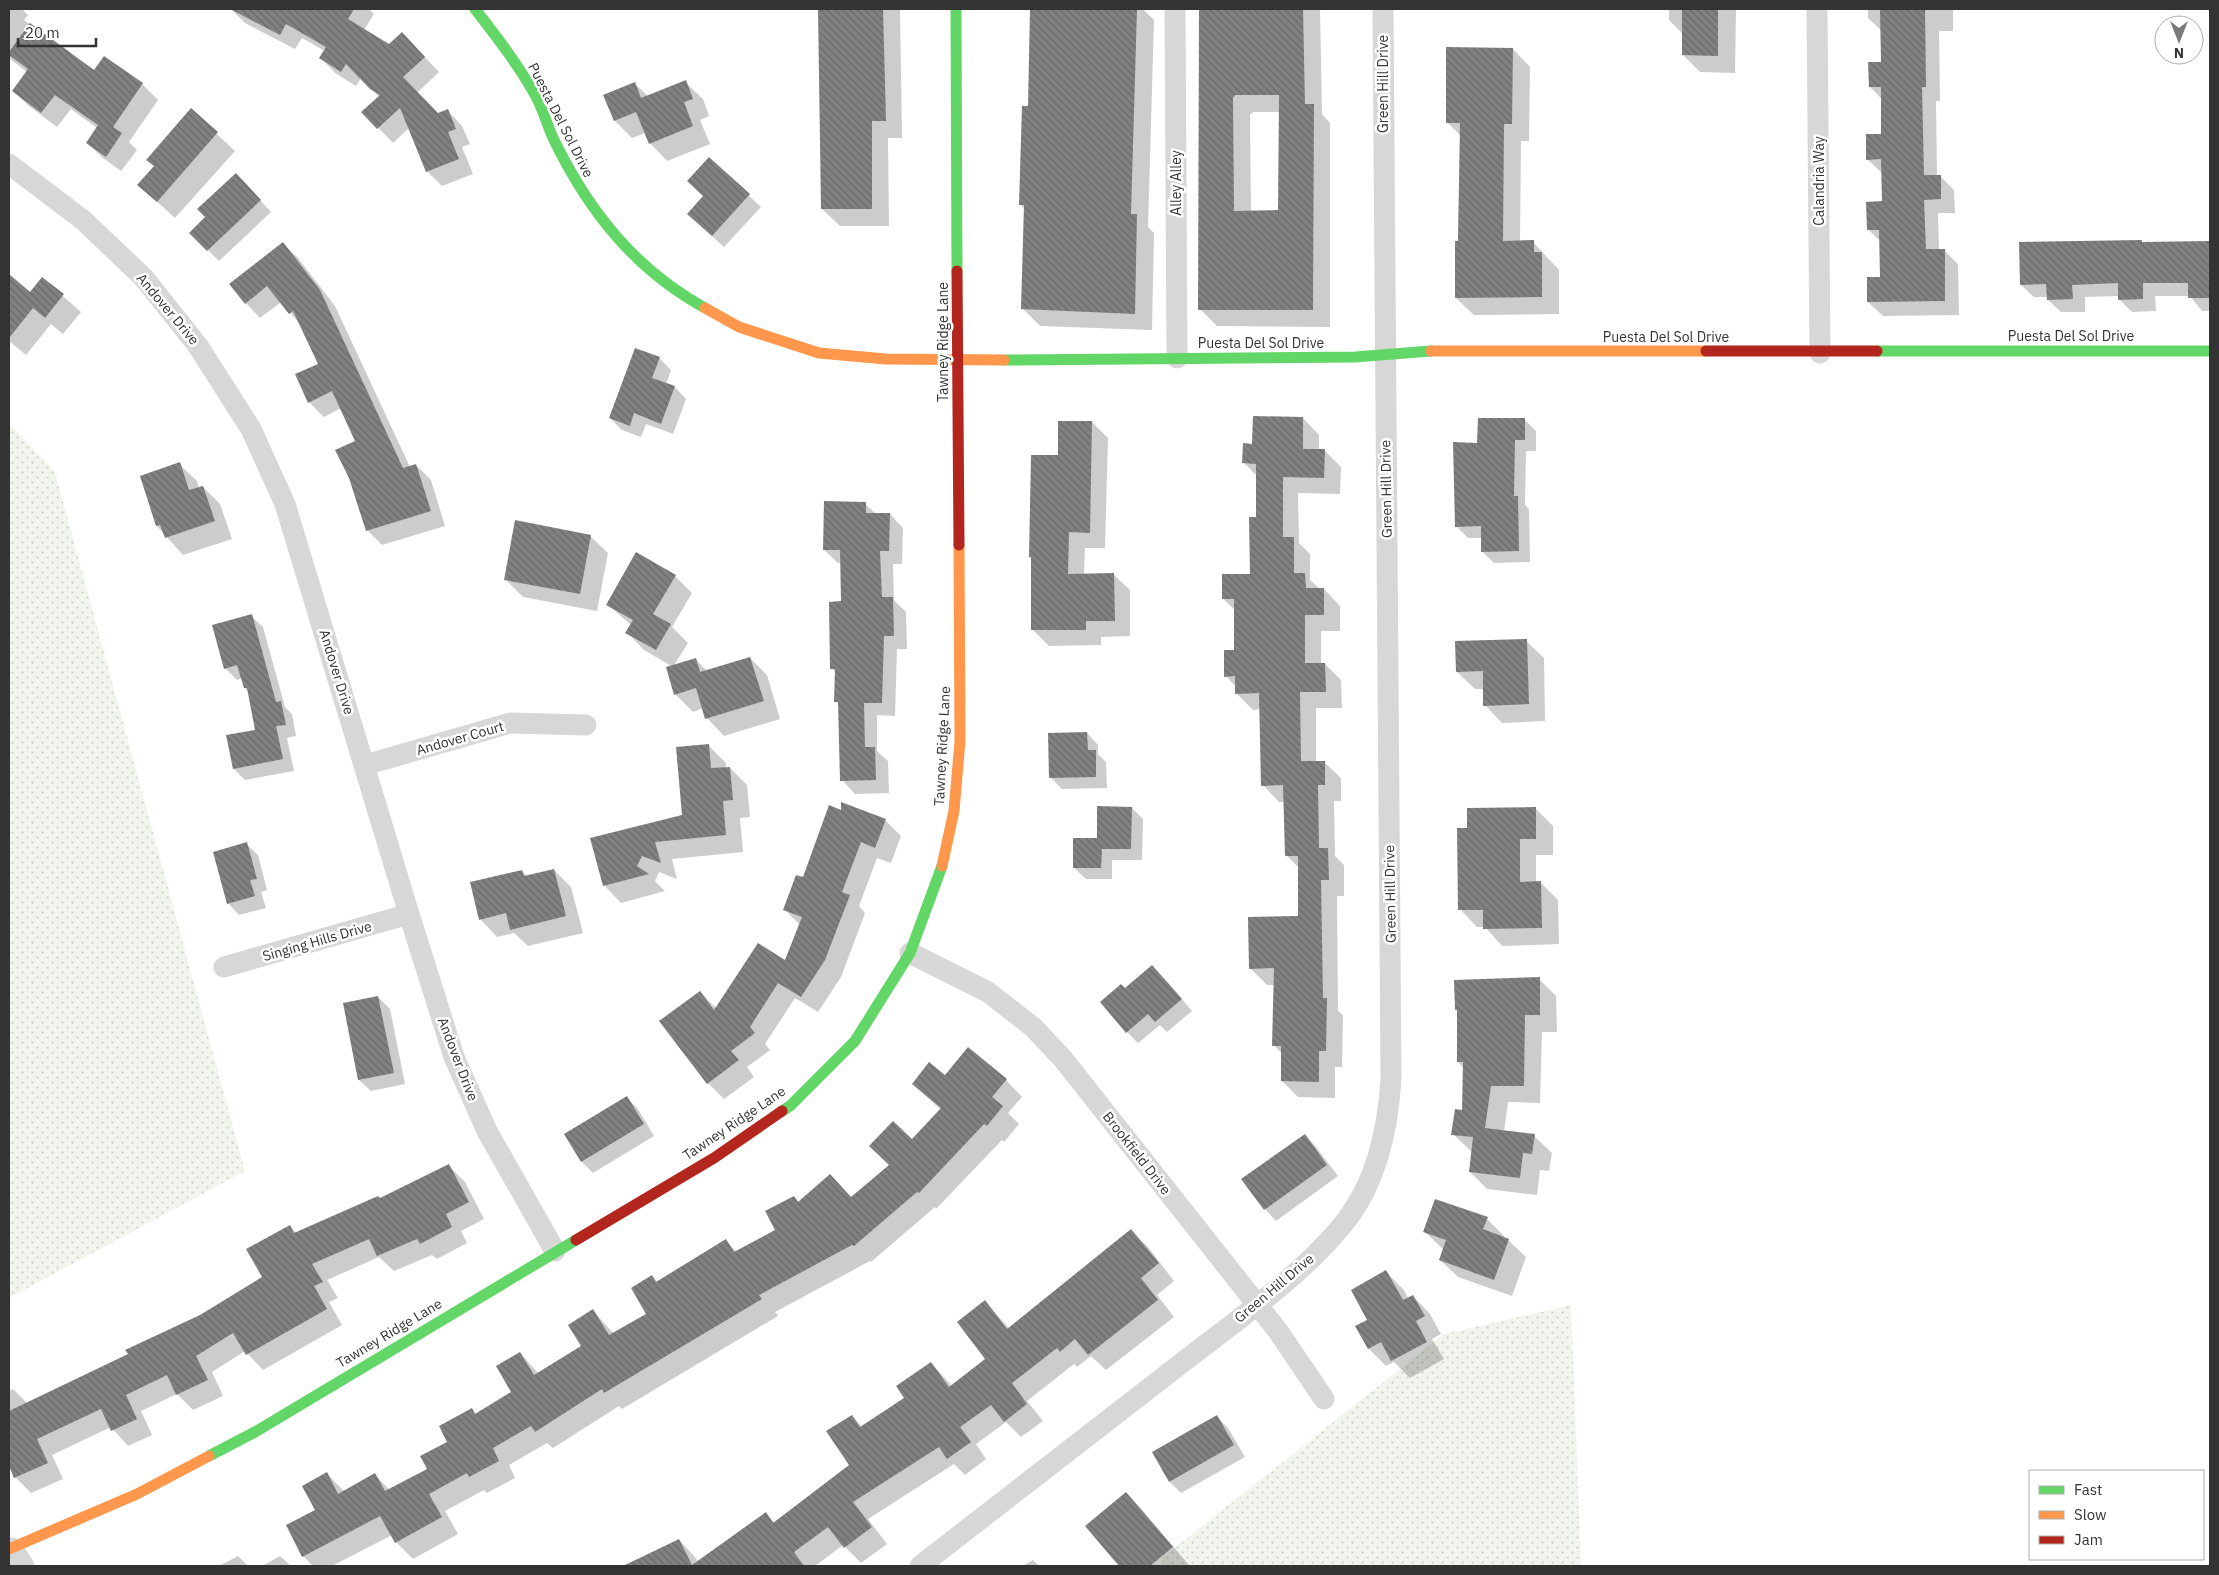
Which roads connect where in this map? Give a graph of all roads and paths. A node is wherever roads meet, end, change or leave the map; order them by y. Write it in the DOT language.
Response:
graph roads {
  1 [pos="475,9"];
  2 [pos="956,9"];
  3 [pos="1175,9"];
  4 [pos="1383,9"];
  5 [pos="1817,9"];
  6 [pos="9,164"];
  7 [pos="2210,351"];
  8 [pos="1820,353"];
  9 [pos="1385,354"];
  10 [pos="1177,358"];
  11 [pos="958,360"];
  12 [pos="586,725"];
  13 [pos="365,765"];
  14 [pos="409,914"];
  15 [pos="910,953"];
  16 [pos="224,967"];
  17 [pos="555,1251"];
  18 [pos="1256,1305"];
  19 [pos="1324,1399"];
  20 [pos="10,1549"];
  21 [pos="24,1566"];
  22 [pos="920,1566"];
  1 -- 11 [label="street, Puesta Del Sol Drive"];
  2 -- 11 [label="street, Tawney Ridge Lane"];
  3 -- 10 [label="street, Alley Alley"];
  4 -- 9 [label="street, Green Hill Drive"];
  5 -- 8 [label="street, Calandria Way"];
  6 -- 13 [label="street, Andover Drive"];
  7 -- 8 [label="street, Puesta Del Sol Drive"];
  8 -- 9 [label="street, Puesta Del Sol Drive"];
  9 -- 10 [label="street, Puesta Del Sol Drive"];
  9 -- 18 [label="street, Green Hill Drive"];
  10 -- 11 [label="street, Puesta Del Sol Drive"];
  11 -- 15 [label="street, Tawney Ridge Lane"];
  12 -- 13 [label="street, Andover Court"];
  13 -- 14 [label="street, Andover Drive"];
  14 -- 16 [label="street, Singing Hills Drive"];
  14 -- 17 [label="street, Andover Drive"];
  15 -- 17 [label="street, Tawney Ridge Lane"];
  15 -- 18 [label="street, Brookfield Drive"];
  17 -- 20 [label="street, Tawney Ridge Lane"];
  18 -- 19 [label="street, Brookfield Drive"];
  18 -- 22 [label="street, Green Hill Drive"];
  20 -- 21 [label="street"];
}
